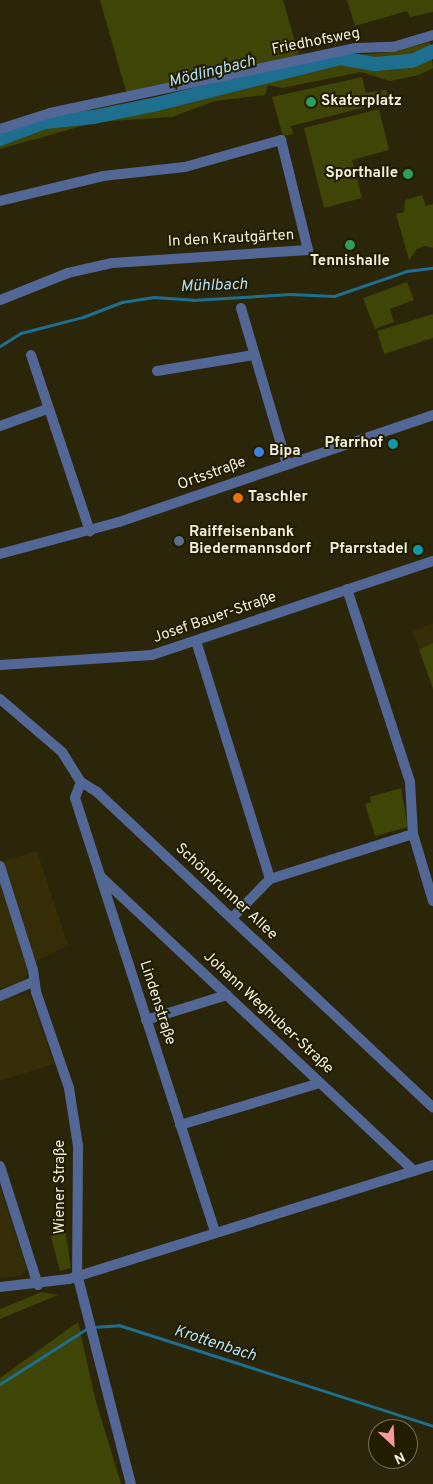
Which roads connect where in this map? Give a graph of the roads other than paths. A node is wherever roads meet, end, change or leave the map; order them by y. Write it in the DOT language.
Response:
graph roads {
  1 [pos="433,35"];
  2 [pos="0,129"];
  3 [pos="0,201"];
  4 [pos="0,300"];
  5 [pos="242,308"];
  6 [pos="31,355"];
  7 [pos="254,355"];
  8 [pos="157,371"];
  9 [pos="48,409"];
  10 [pos="433,415"];
  11 [pos="0,426"];
  12 [pos="287,464"];
  13 [pos="90,531"];
  14 [pos="0,554"];
  15 [pos="433,561"];
  16 [pos="347,589"];
  17 [pos="196,641"];
  18 [pos="0,665"];
  19 [pos="0,699"];
  20 [pos="81,782"];
  21 [pos="413,834"];
  22 [pos="0,866"];
  23 [pos="101,877"];
  24 [pos="270,879"];
  25 [pos="433,901"];
  26 [pos="232,918"];
  27 [pos="33,982"];
  28 [pos="0,996"];
  29 [pos="227,996"];
  30 [pos="146,1020"];
  31 [pos="320,1083"];
  32 [pos="433,1108"];
  33 [pos="180,1125"];
  34 [pos="433,1165"];
  35 [pos="0,1166"];
  36 [pos="414,1171"];
  37 [pos="215,1232"];
  38 [pos="77,1274"];
  39 [pos="38,1285"];
  40 [pos="0,1287"];
  41 [pos="131,1484"];
  1 -- 2 [label="street, Friedhofsweg"];
  3 -- 4 [label="street, In den Krautgärten"];
  5 -- 7 [label="street"];
  6 -- 9 [label="street"];
  7 -- 8 [label="street"];
  7 -- 12 [label="street"];
  9 -- 11 [label="street"];
  9 -- 13 [label="street"];
  10 -- 12 [label="street, Ortsstraße"];
  12 -- 13 [label="street, Ortsstraße"];
  13 -- 14 [label="street, Ortsstraße"];
  15 -- 16 [label="street, Josef Bauer-Straße"];
  16 -- 17 [label="street, Josef Bauer-Straße"];
  16 -- 21 [label="street"];
  17 -- 18 [label="street, Josef Bauer-Straße"];
  17 -- 24 [label="street"];
  19 -- 20 [label="street, Schönbrunner Allee"];
  20 -- 23 [label="street, Lindenstraße"];
  20 -- 26 [label="street, Schönbrunner Allee"];
  21 -- 24 [label="street"];
  21 -- 25 [label="street"];
  22 -- 27 [label="street, Wiener Straße"];
  23 -- 29 [label="street, Johann Weghuber-Straße"];
  23 -- 30 [label="street, Lindenstraße"];
  24 -- 26 [label="street"];
  26 -- 32 [label="street, Schönbrunner Allee"];
  27 -- 28 [label="street"];
  27 -- 38 [label="street, Wiener Straße"];
  29 -- 30 [label="street"];
  29 -- 31 [label="street, Johann Weghuber-Straße"];
  30 -- 33 [label="street, Lindenstraße"];
  31 -- 33 [label="street"];
  31 -- 36 [label="street, Johann Weghuber-Straße"];
  33 -- 37 [label="street, Lindenstraße"];
  34 -- 36 [label="street"];
  35 -- 39 [label="street"];
  36 -- 37 [label="street"];
  37 -- 38 [label="street"];
  38 -- 39 [label="street"];
  38 -- 41 [label="street, Wiener Straße"];
  39 -- 40 [label="street"];
}
